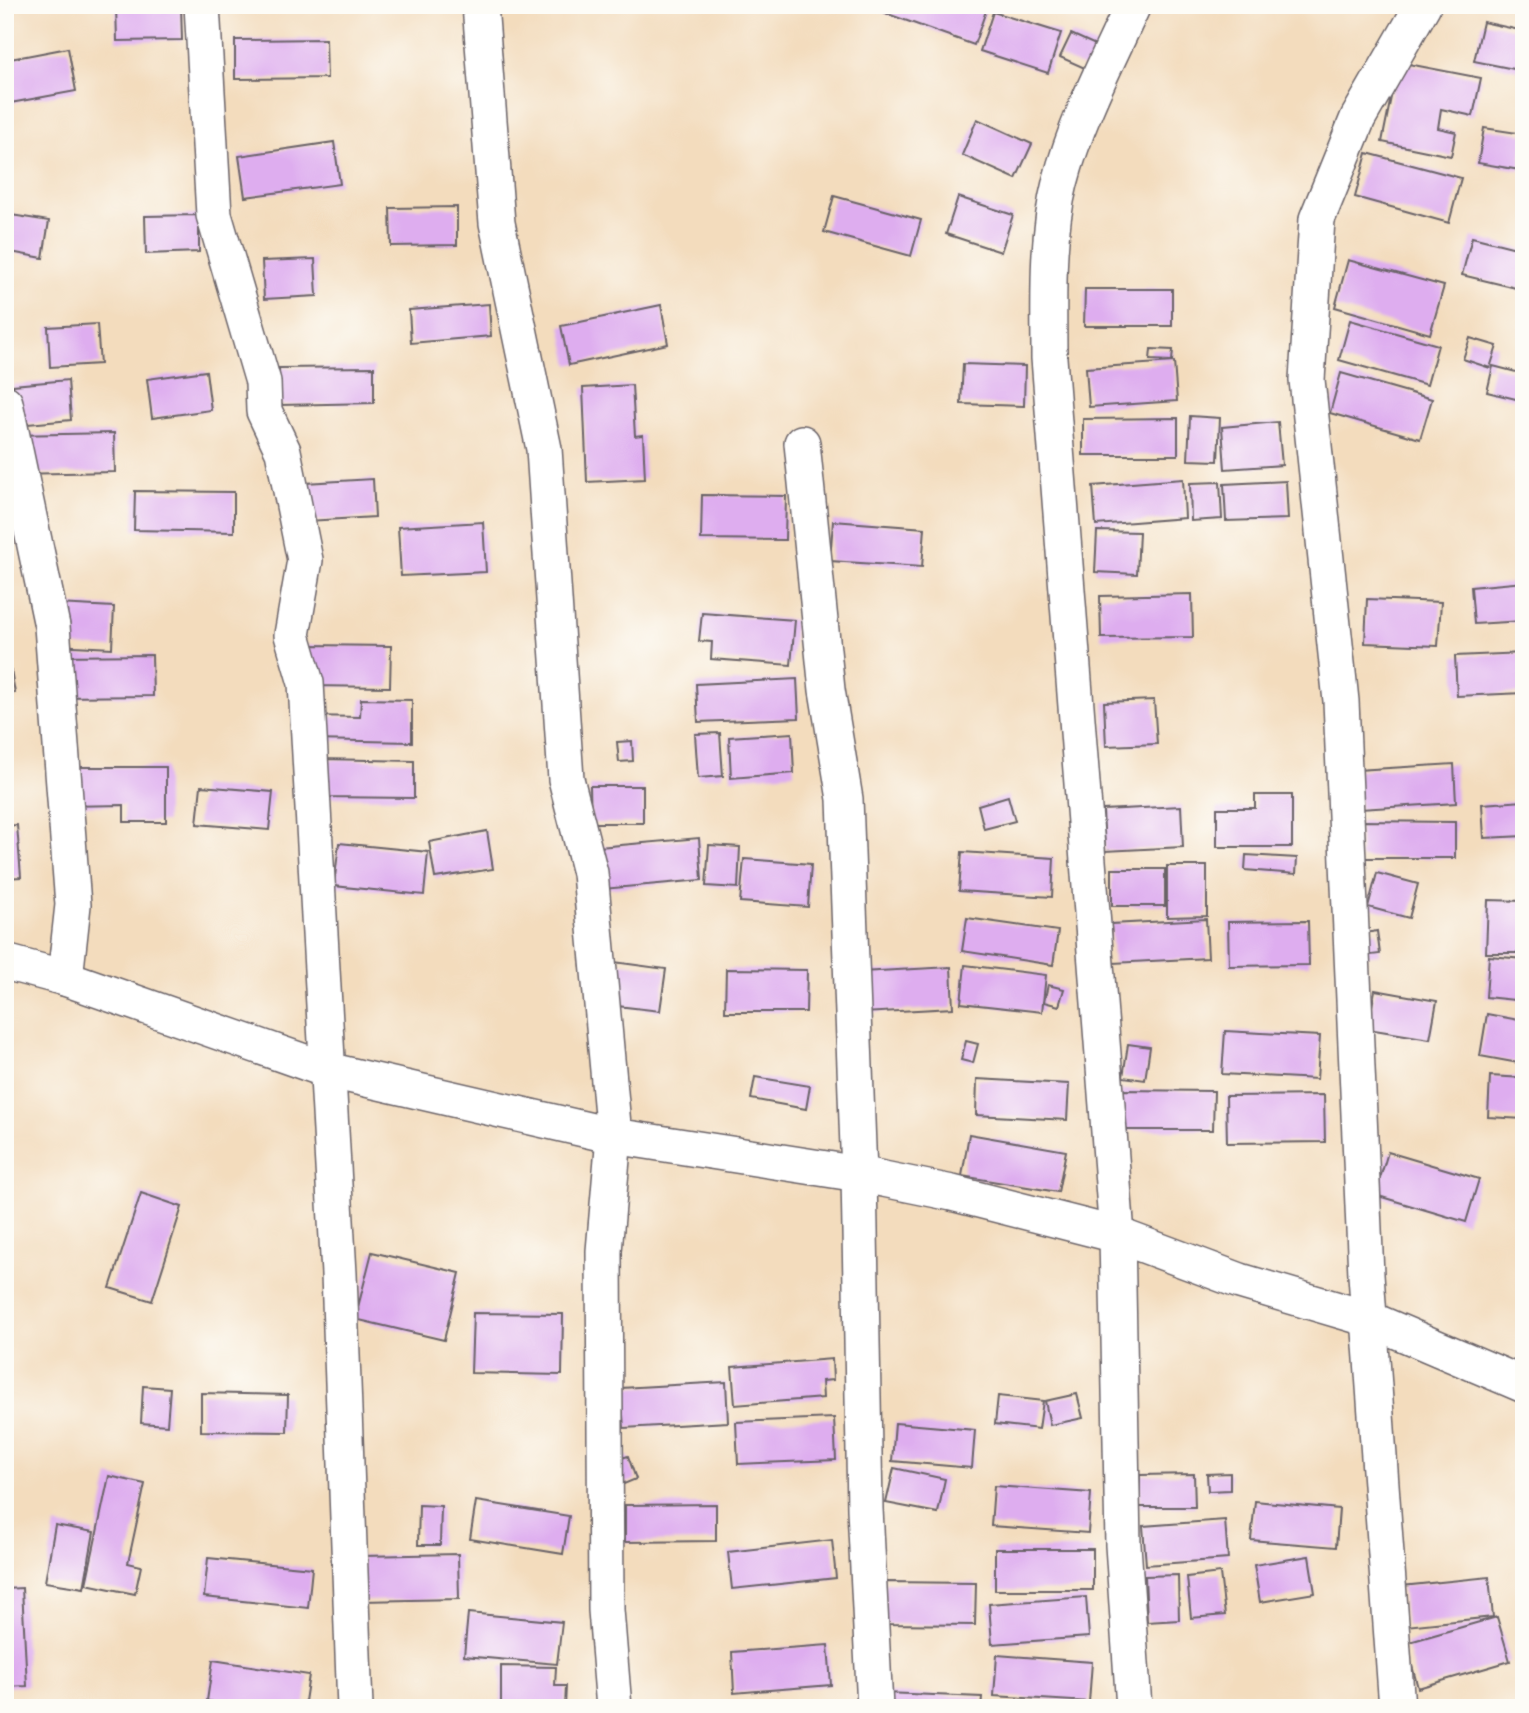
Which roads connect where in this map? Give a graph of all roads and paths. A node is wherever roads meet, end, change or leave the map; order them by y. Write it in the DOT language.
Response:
graph roads {
  1 [pos="202,5"];
  2 [pos="480,5"];
  3 [pos="1133,5"];
  4 [pos="1423,5"];
  5 [pos="5,403"];
  6 [pos="802,443"];
  7 [pos="5,962"];
  8 [pos="65,978"];
  9 [pos="327,1070"];
  10 [pos="614,1136"];
  11 [pos="859,1174"];
  12 [pos="1117,1235"];
  13 [pos="1369,1319"];
  14 [pos="1524,1385"];
  15 [pos="355,1708"];
  16 [pos="614,1708"];
  17 [pos="875,1708"];
  18 [pos="1134,1708"];
  19 [pos="1396,1708"];
  1 -- 9 [label="street"];
  2 -- 10 [label="street"];
  3 -- 12 [label="street"];
  4 -- 13 [label="street"];
  5 -- 8 [label="street"];
  6 -- 11 [label="street"];
  7 -- 8 [label="street"];
  8 -- 9 [label="street"];
  9 -- 10 [label="street"];
  9 -- 15 [label="street"];
  10 -- 11 [label="street"];
  10 -- 16 [label="street"];
  11 -- 12 [label="street"];
  11 -- 17 [label="street"];
  12 -- 13 [label="street"];
  12 -- 18 [label="street"];
  13 -- 14 [label="street"];
  13 -- 19 [label="street"];
}
